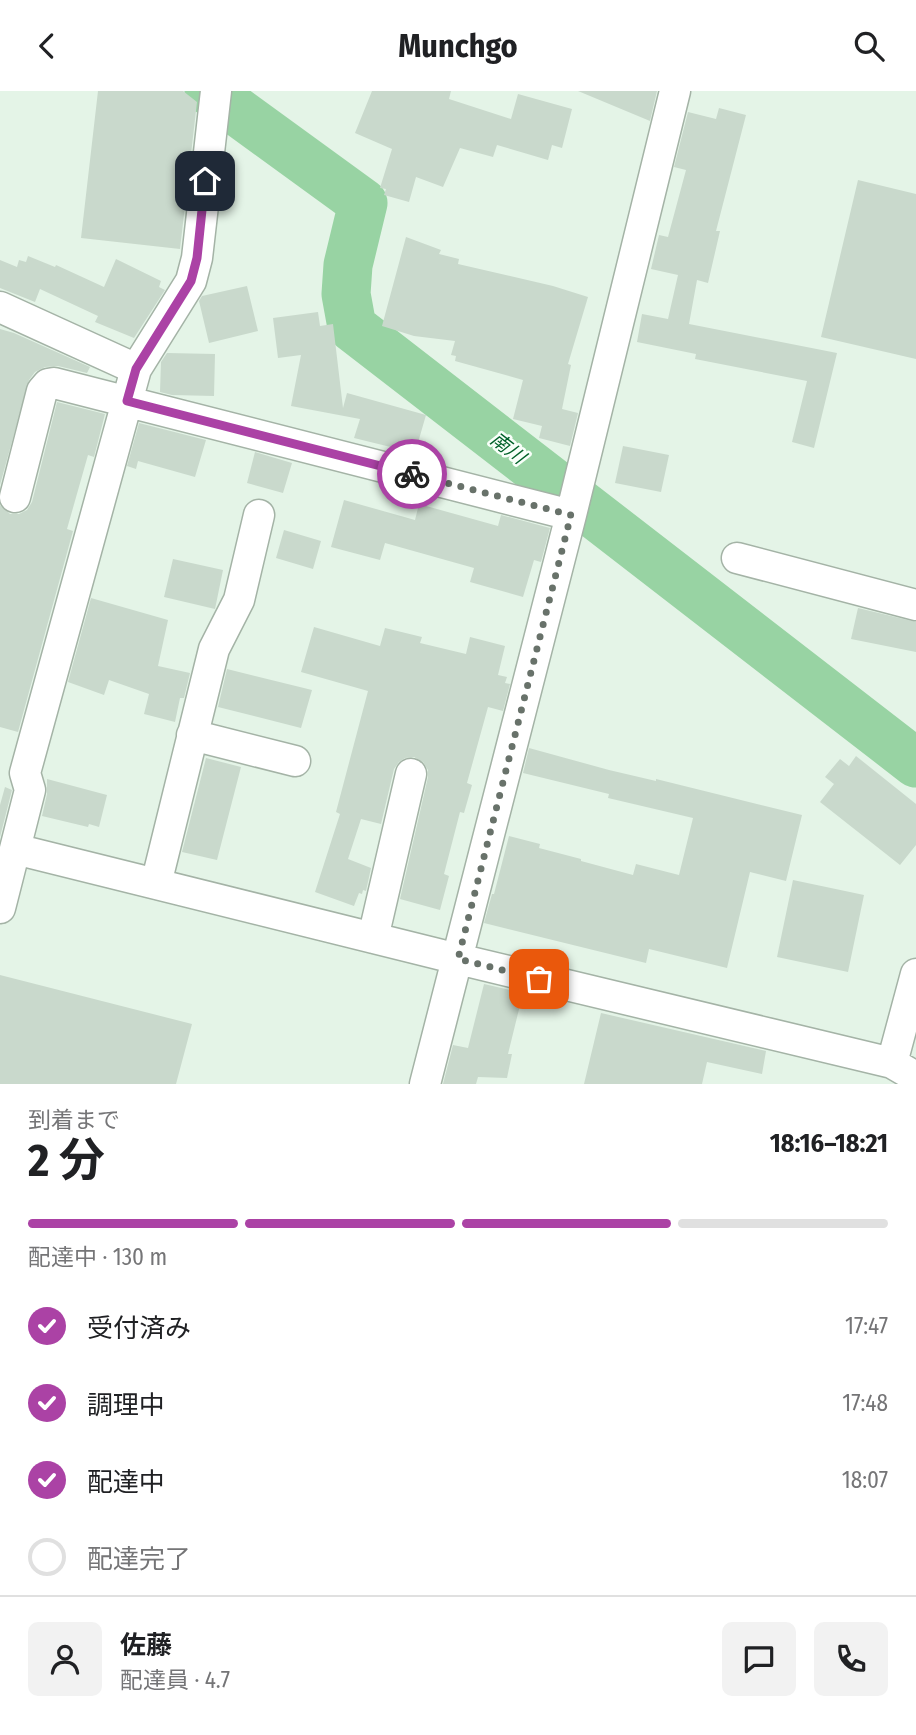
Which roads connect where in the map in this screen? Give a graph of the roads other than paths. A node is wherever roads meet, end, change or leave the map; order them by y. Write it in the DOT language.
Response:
graph roads {
  1 [pos="216,91"];
  2 [pos="675,91"];
  3 [pos="0,307"];
  4 [pos="136,369"];
  5 [pos="127,401"];
  6 [pos="15,497"];
  7 [pos="259,515"];
  8 [pos="571,515"];
  9 [pos="737,558"];
  10 [pos="916,605"];
  11 [pos="192,736"];
  12 [pos="295,761"];
  13 [pos="13,770"];
  14 [pos="411,774"];
  15 [pos="15,849"];
  16 [pos="156,884"];
  17 [pos="0,908"];
  18 [pos="373,938"];
  19 [pos="458,959"];
  20 [pos="916,974"];
  21 [pos="904,1070"];
  22 [pos="425,1084"];
  1 -- 4 [label="street"];
  2 -- 8 [label="street"];
  3 -- 4 [label="street"];
  4 -- 5 [label="street"];
  5 -- 6 [label="street"];
  5 -- 8 [label="street"];
  5 -- 13 [label="street"];
  7 -- 11 [label="street"];
  8 -- 19 [label="street"];
  9 -- 10 [label="street"];
  11 -- 12 [label="street"];
  11 -- 16 [label="street"];
  13 -- 15 [label="street"];
  14 -- 18 [label="street"];
  15 -- 16 [label="street"];
  15 -- 17 [label="street"];
  16 -- 18 [label="street"];
  18 -- 19 [label="street"];
  19 -- 21 [label="street"];
  19 -- 22 [label="street"];
  20 -- 21 [label="street"];
}
